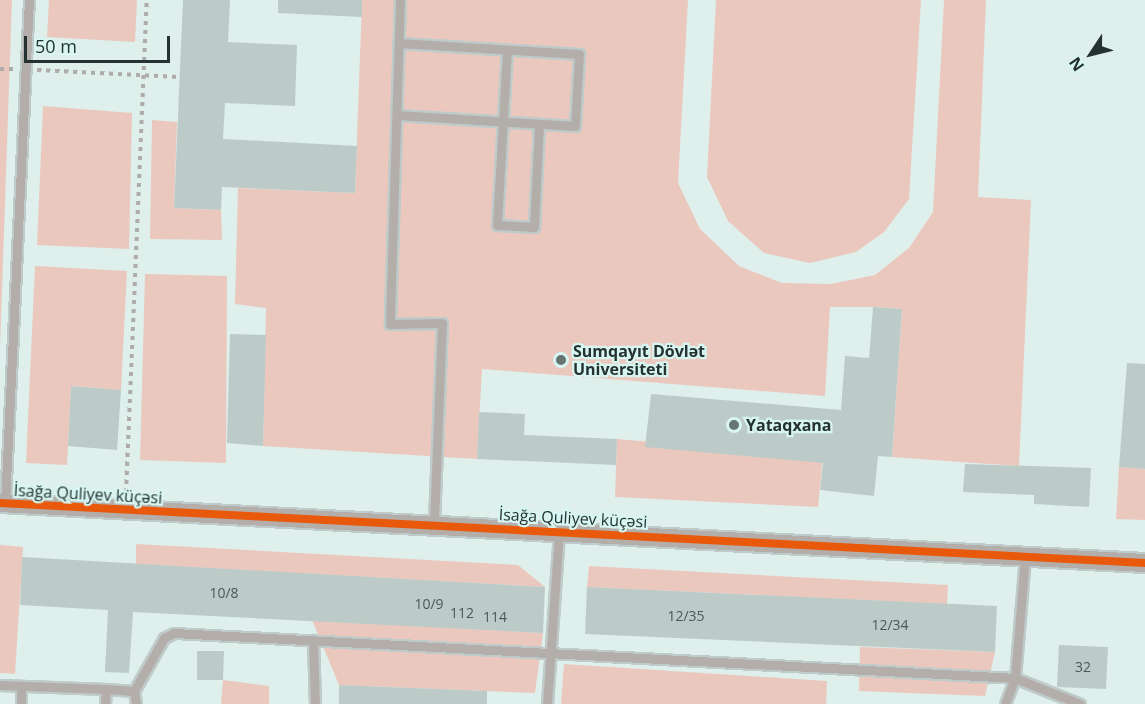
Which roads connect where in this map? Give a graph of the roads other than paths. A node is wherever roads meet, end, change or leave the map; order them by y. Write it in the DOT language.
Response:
graph roads {
  1 [pos="29,0"];
  2 [pos="400,0"];
  3 [pos="399,43"];
  4 [pos="507,50"];
  5 [pos="397,115"];
  6 [pos="502,122"];
  7 [pos="540,124"];
  8 [pos="3,503"];
  9 [pos="434,524"];
  10 [pos="559,531"];
  11 [pos="1026,555"];
  12 [pos="1145,563"];
  13 [pos="313,640"];
  14 [pos="551,650"];
  15 [pos="1015,678"];
  16 [pos="0,685"];
  17 [pos="21,686"];
  18 [pos="106,689"];
  19 [pos="134,691"];
  20 [pos="21,704"];
  21 [pos="105,704"];
  22 [pos="136,704"];
  23 [pos="315,704"];
  24 [pos="547,704"];
  25 [pos="1005,704"];
  26 [pos="1080,704"];
  1 -- 8 [label="lane"];
  2 -- 3 [label="lane"];
  3 -- 4 [label="lane"];
  3 -- 5 [label="lane"];
  4 -- 6 [label="lane"];
  4 -- 7 [label="lane"];
  5 -- 6 [label="lane"];
  5 -- 9 [label="lane"];
  6 -- 7 [label="lane"];
  6 -- 7 [label="lane"];
  8 -- 9 [label="street, İsağa Quliyev küçəsi"];
  9 -- 10 [label="street, İsağa Quliyev küçəsi"];
  10 -- 11 [label="street, İsağa Quliyev küçəsi"];
  10 -- 14 [label="lane"];
  11 -- 12 [label="street, İsağa Quliyev küçəsi"];
  11 -- 15 [label="lane"];
  13 -- 14 [label="lane"];
  13 -- 19 [label="lane"];
  13 -- 23 [label="lane"];
  14 -- 15 [label="lane"];
  14 -- 24 [label="lane"];
  15 -- 25 [label="lane"];
  15 -- 26 [label="lane"];
  16 -- 17 [label="lane"];
  17 -- 18 [label="lane"];
  17 -- 20 [label="lane"];
  18 -- 19 [label="lane"];
  18 -- 21 [label="lane"];
  19 -- 22 [label="lane"];
}
